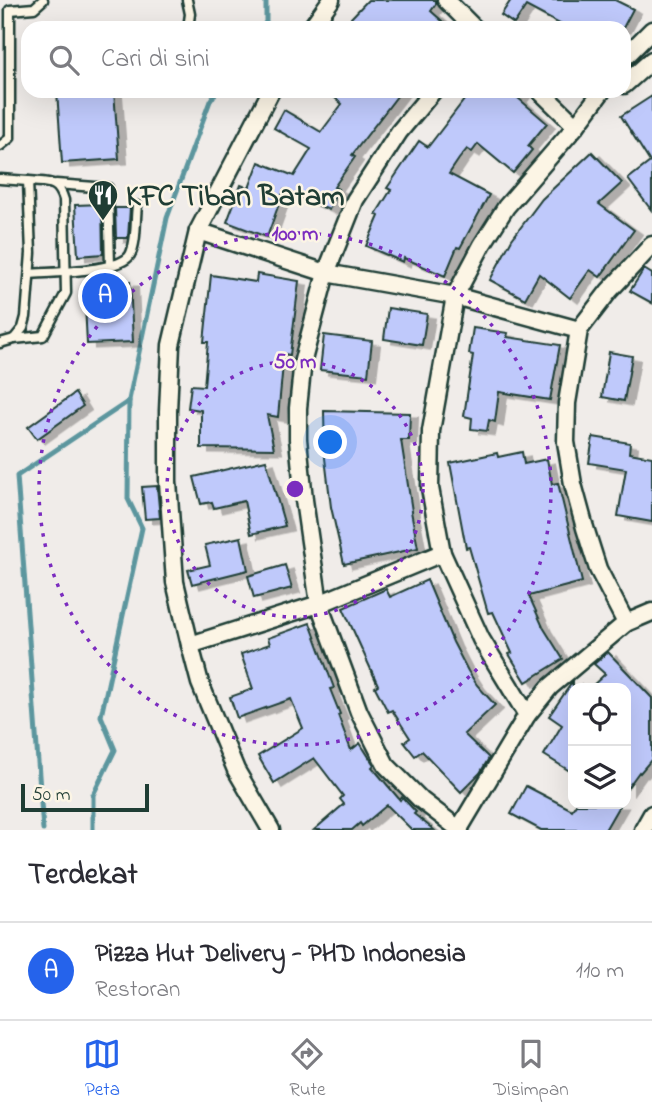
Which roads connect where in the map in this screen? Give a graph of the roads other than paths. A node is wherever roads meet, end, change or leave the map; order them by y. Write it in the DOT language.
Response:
graph roads {
  1 [pos="43,0"];
  2 [pos="187,0"];
  3 [pos="331,0"];
  4 [pos="446,0"];
  5 [pos="0,10"];
  6 [pos="10,10"];
  7 [pos="189,21"];
  8 [pos="316,21"];
  9 [pos="467,21"];
  10 [pos="652,30"];
  11 [pos="631,51"];
  12 [pos="652,60"];
  13 [pos="631,79"];
  14 [pos="267,98"];
  15 [pos="427,98"];
  16 [pos="547,98"];
  17 [pos="598,98"];
  18 [pos="576,126"];
  19 [pos="0,146"];
  20 [pos="0,179"];
  21 [pos="28,181"];
  22 [pos="53,184"];
  23 [pos="137,206"];
  24 [pos="198,232"];
  25 [pos="652,246"];
  26 [pos="110,266"];
  27 [pos="66,271"];
  28 [pos="326,273"];
  29 [pos="30,274"];
  30 [pos="455,296"];
  31 [pos="579,330"];
  32 [pos="14,339"];
  33 [pos="0,342"];
  34 [pos="442,553"];
  35 [pos="319,604"];
  36 [pos="652,611"];
  37 [pos="626,623"];
  38 [pos="190,645"];
  39 [pos="527,715"];
  40 [pos="652,814"];
  41 [pos="271,830"];
  42 [pos="459,830"];
  43 [pos="643,830"];
  1 -- 6 [label="lane"];
  2 -- 7 [label="lane"];
  3 -- 8 [label="street"];
  4 -- 9 [label="street"];
  5 -- 6 [label="lane"];
  6 -- 19 [label="lane"];
  10 -- 11 [label="street"];
  12 -- 13 [label="street"];
  14 -- 24 [label="street"];
  15 -- 28 [label="street"];
  16 -- 18 [label="street"];
  17 -- 18 [label="street"];
  18 -- 30 [label="street"];
  20 -- 21 [label="lane"];
  21 -- 22 [label="lane"];
  21 -- 29 [label="lane"];
  22 -- 26 [label="lane"];
  22 -- 27 [label="lane"];
  23 -- 26 [label="lane"];
  24 -- 28 [label="street"];
  24 -- 38 [label="street"];
  25 -- 31 [label="street"];
  26 -- 27 [label="lane"];
  27 -- 29 [label="lane"];
  27 -- 32 [label="lane"];
  28 -- 30 [label="street"];
  28 -- 35 [label="street"];
  29 -- 32 [label="lane"];
  30 -- 31 [label="street"];
  30 -- 34 [label="street"];
  31 -- 37 [label="street"];
  32 -- 33 [label="lane"];
  34 -- 35 [label="street"];
  34 -- 39 [label="street"];
  35 -- 38 [label="street"];
  35 -- 42 [label="street"];
  36 -- 37 [label="street"];
  37 -- 39 [label="street"];
  38 -- 41 [label="street"];
  39 -- 42 [label="street"];
  40 -- 43 [label="street"];
}
